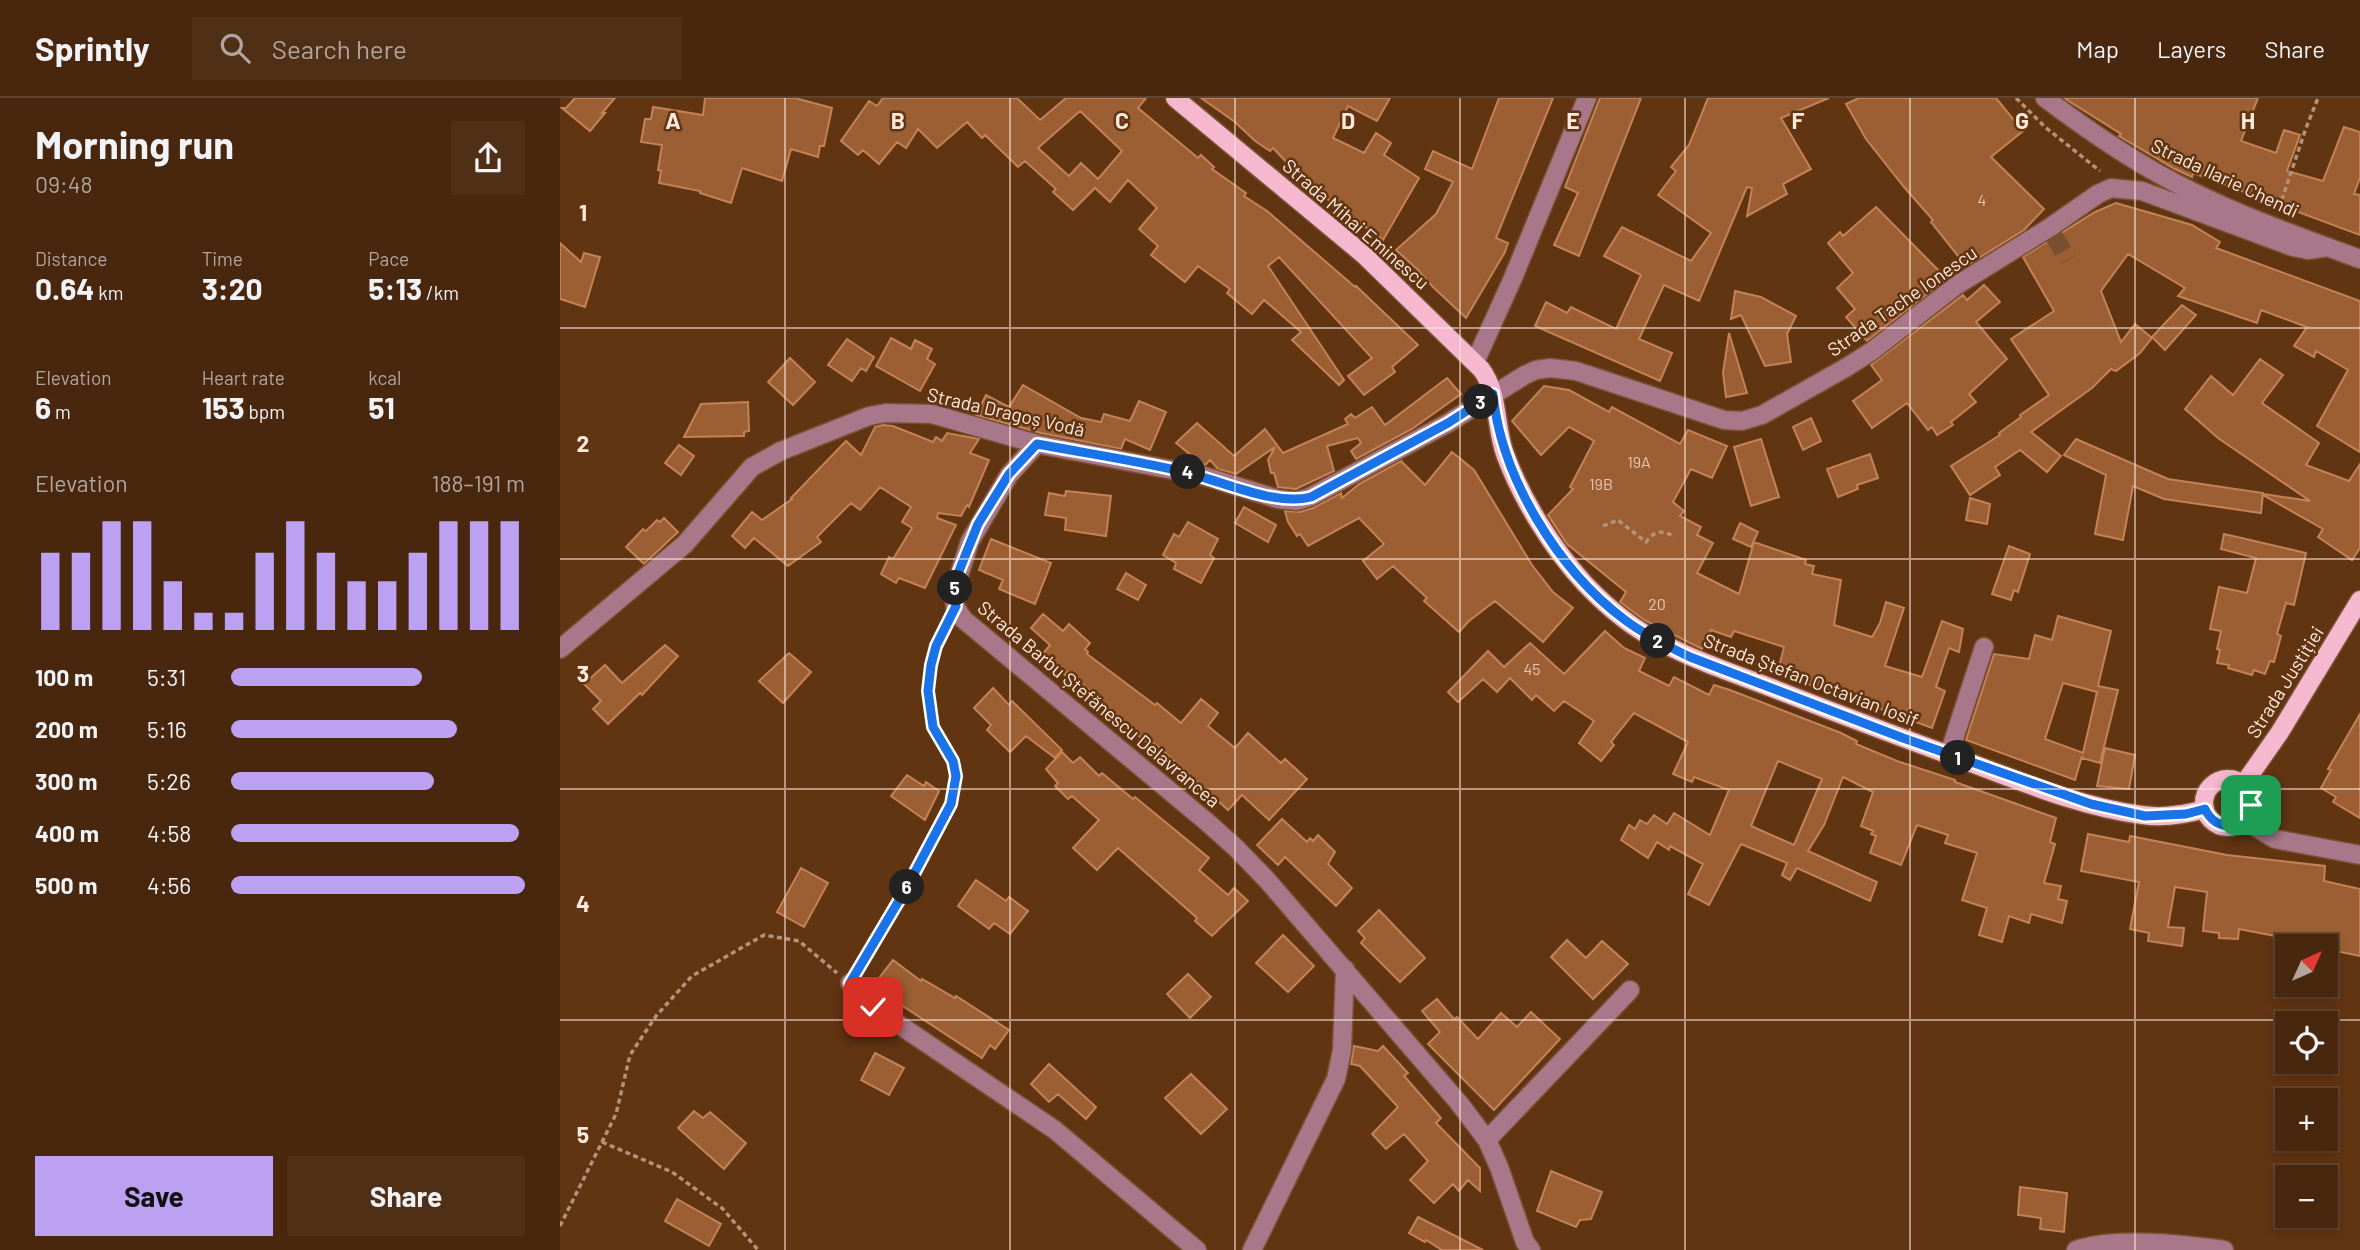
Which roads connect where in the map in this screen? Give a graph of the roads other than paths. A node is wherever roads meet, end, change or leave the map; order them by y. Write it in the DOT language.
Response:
graph roads {
  1 [pos="1175,98"];
  2 [pos="1587,98"];
  3 [pos="2045,98"];
  4 [pos="2328,247"];
  5 [pos="2360,259"];
  6 [pos="1475,362"];
  7 [pos="1493,394"];
  8 [pos="1037,444"];
  9 [pos="2360,600"];
  10 [pos="1984,647"];
  11 [pos="560,649"];
  12 [pos="1949,754"];
  13 [pos="2243,785"];
  14 [pos="2205,809"];
  15 [pos="2244,820"];
  16 [pos="2360,855"];
  17 [pos="1345,969"];
  18 [pos="850,983"];
  19 [pos="1630,990"];
  20 [pos="1487,1140"];
  21 [pos="1197,1250"];
  22 [pos="1252,1250"];
  23 [pos="1531,1250"];
  24 [pos="2076,1250"];
  25 [pos="2224,1250"];
  1 -- 6 [label="main road, Strada Mihai Eminescu"];
  2 -- 6 [label="street"];
  3 -- 4 [label="street, Strada Ilarie Chendi"];
  4 -- 5 [label="street, Strada Ilarie Chendi"];
  4 -- 7 [label="street, Strada Tache Ionescu"];
  6 -- 7 [label="main road, Strada Mihai Eminescu"];
  7 -- 8 [label="street, Strada Dragoș Vodă"];
  7 -- 12 [label="main road, Strada Ștefan Octavian Iosif"];
  8 -- 11 [label="street, Strada Dragoș Vodă"];
  8 -- 17 [label="street, Strada Barbu Ștefănescu Delavrancea"];
  9 -- 13 [label="main road, Strada Justiției"];
  10 -- 12 [label="street"];
  12 -- 14 [label="main road, Strada Ștefan Octavian Iosif"];
  13 -- 14 [label="main road"];
  13 -- 15 [label="main road"];
  14 -- 15 [label="main road"];
  15 -- 16 [label="street"];
  17 -- 20 [label="street, Strada Barbu Ștefănescu Delavrancea"];
  17 -- 22 [label="street"];
  18 -- 21 [label="street"];
  19 -- 20 [label="street"];
  20 -- 23 [label="street, Strada Barbu Ștefănescu Delavrancea"];
  24 -- 25 [label="street"];
}
